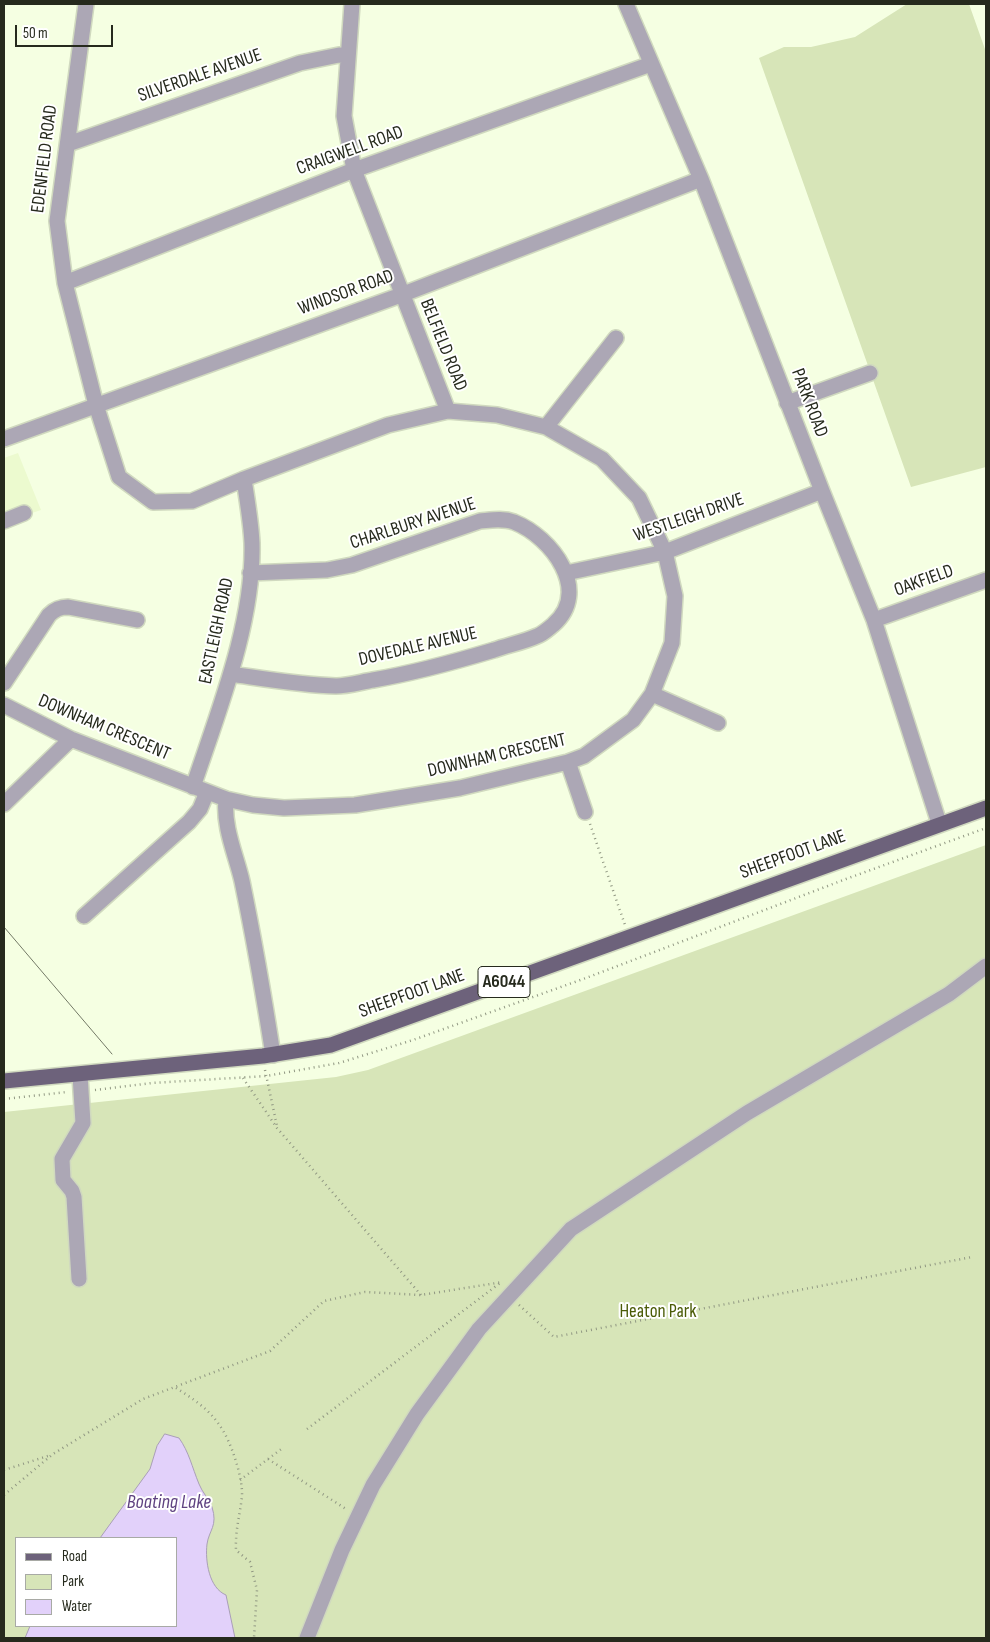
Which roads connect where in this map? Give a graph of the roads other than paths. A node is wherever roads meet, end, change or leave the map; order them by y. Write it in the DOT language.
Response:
graph roads {
  1 [pos="86,4"];
  2 [pos="352,4"];
  3 [pos="626,4"];
  4 [pos="347,56"];
  5 [pos="651,64"];
  6 [pos="68,144"];
  7 [pos="354,170"];
  8 [pos="701,179"];
  9 [pos="65,283"];
  10 [pos="401,295"];
  11 [pos="616,338"];
  12 [pos="870,373"];
  13 [pos="787,403"];
  14 [pos="96,405"];
  15 [pos="448,411"];
  16 [pos="546,427"];
  17 [pos="4,439"];
  18 [pos="244,479"];
  19 [pos="822,491"];
  20 [pos="24,513"];
  21 [pos="4,521"];
  22 [pos="665,552"];
  23 [pos="250,573"];
  24 [pos="566,573"];
  25 [pos="986,580"];
  26 [pos="137,620"];
  27 [pos="874,620"];
  28 [pos="230,674"];
  29 [pos="4,683"];
  30 [pos="652,694"];
  31 [pos="4,705"];
  32 [pos="718,723"];
  33 [pos="71,739"];
  34 [pos="568,762"];
  35 [pos="200,790"];
  36 [pos="226,800"];
  37 [pos="4,804"];
  38 [pos="986,808"];
  39 [pos="585,812"];
  40 [pos="939,824"];
  41 [pos="84,916"];
  42 [pos="986,966"];
  43 [pos="268,1055"];
  44 [pos="80,1074"];
  45 [pos="4,1081"];
  46 [pos="78,1279"];
  47 [pos="307,1638"];
  1 -- 6 [label="street, EDENFIELD ROAD"];
  2 -- 4 [label="street, BELFIELD ROAD"];
  3 -- 5 [label="street, PARK ROAD"];
  4 -- 6 [label="street, SILVERDALE AVENUE"];
  4 -- 7 [label="street, BELFIELD ROAD"];
  5 -- 7 [label="street, CRAIGWELL ROAD"];
  5 -- 8 [label="street, PARK ROAD"];
  6 -- 9 [label="street, EDENFIELD ROAD"];
  7 -- 9 [label="street, CRAIGWELL ROAD"];
  7 -- 10 [label="street, BELFIELD ROAD"];
  8 -- 10 [label="street, WINDSOR ROAD"];
  8 -- 13 [label="street, PARK ROAD"];
  9 -- 14 [label="street, EDENFIELD ROAD"];
  10 -- 14 [label="street, WINDSOR ROAD"];
  10 -- 15 [label="street, BELFIELD ROAD"];
  11 -- 16 [label="street"];
  12 -- 13 [label="street"];
  13 -- 19 [label="street, PARK ROAD"];
  14 -- 17 [label="street, WINDSOR ROAD"];
  14 -- 18 [label="street, DOWNHAM CRESCENT"];
  15 -- 16 [label="street, DOWNHAM CRESCENT"];
  15 -- 18 [label="street, DOWNHAM CRESCENT"];
  16 -- 22 [label="street, DOWNHAM CRESCENT"];
  18 -- 23 [label="street, EASTLEIGH ROAD"];
  19 -- 22 [label="street, WESTLEIGH DRIVE"];
  19 -- 27 [label="street, PARK ROAD"];
  20 -- 21 [label="street"];
  22 -- 24 [label="street, WESTLEIGH DRIVE"];
  22 -- 30 [label="street, DOWNHAM CRESCENT"];
  23 -- 24 [label="street, CHARLBURY AVENUE"];
  23 -- 28 [label="street, EASTLEIGH ROAD"];
  24 -- 28 [label="street, DOVEDALE AVENUE"];
  25 -- 27 [label="street, OAKFIELD"];
  26 -- 29 [label="street"];
  27 -- 40 [label="street, PARK ROAD"];
  28 -- 35 [label="street, EASTLEIGH ROAD"];
  30 -- 32 [label="street"];
  30 -- 34 [label="street, DOWNHAM CRESCENT"];
  31 -- 33 [label="street, DOWNHAM CRESCENT"];
  33 -- 35 [label="street, DOWNHAM CRESCENT"];
  33 -- 37 [label="street"];
  34 -- 36 [label="street, DOWNHAM CRESCENT"];
  34 -- 39 [label="street"];
  35 -- 36 [label="street, DOWNHAM CRESCENT"];
  35 -- 41 [label="street, EASTLEIGH ROAD"];
  36 -- 43 [label="street"];
  38 -- 40 [label="main road, SHEEPFOOT LANE / A6044"];
  40 -- 43 [label="main road, SHEEPFOOT LANE / A6044"];
  42 -- 47 [label="street"];
  43 -- 44 [label="main road, SHEEPFOOT LANE / A6044"];
  44 -- 45 [label="main road, SHEEPFOOT LANE / A6044"];
  44 -- 46 [label="street"];
}
